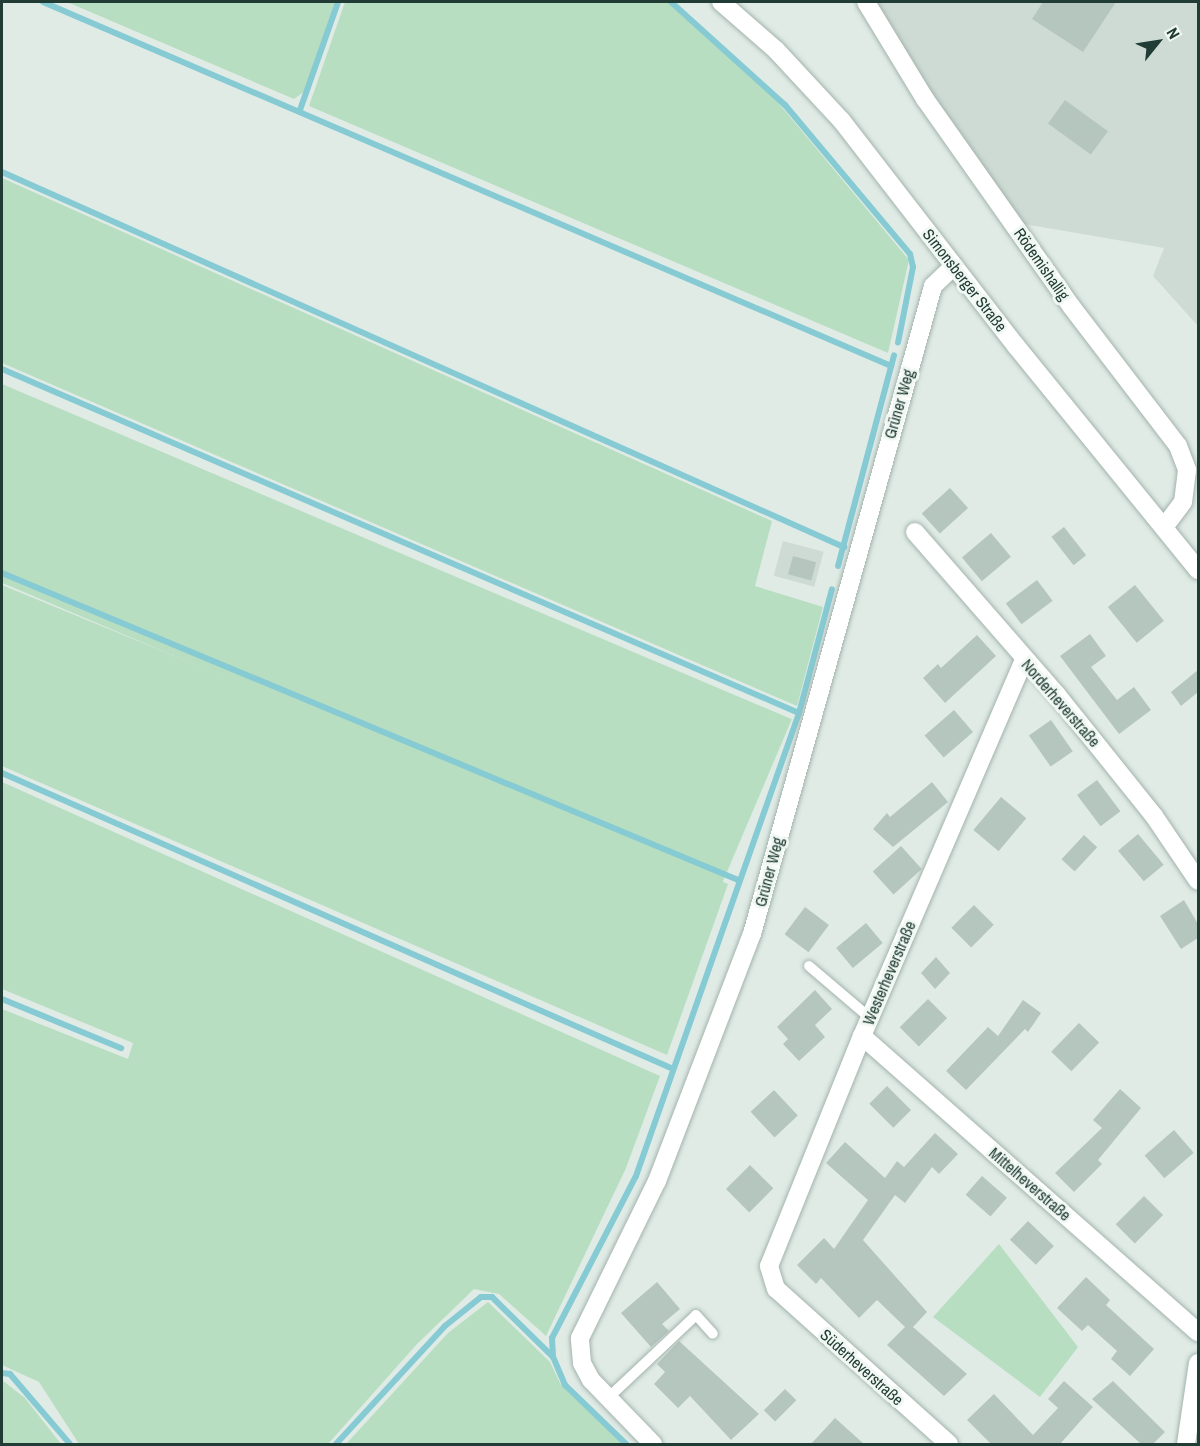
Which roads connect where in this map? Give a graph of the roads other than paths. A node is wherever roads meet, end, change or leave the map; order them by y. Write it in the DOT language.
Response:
graph roads {
  1 [pos="721,2"];
  2 [pos="866,2"];
  3 [pos="954,266"];
  4 [pos="1164,527"];
  5 [pos="915,532"];
  6 [pos="1198,570"];
  7 [pos="1024,660"];
  8 [pos="1198,880"];
  9 [pos="809,966"];
  10 [pos="870,1018"];
  11 [pos="862,1036"];
  12 [pos="776,1289"];
  13 [pos="1198,1332"];
  14 [pos="713,1334"];
  15 [pos="1198,1363"];
  16 [pos="607,1399"];
  17 [pos="653,1444"];
  18 [pos="949,1444"];
  19 [pos="1186,1444"];
  1 -- 3 [label="street, Simonsberger Straße"];
  2 -- 4 [label="street, Rödemishallig"];
  3 -- 4 [label="street, Simonsberger Straße"];
  3 -- 16 [label="street, Grüner Weg"];
  4 -- 6 [label="street, Simonsberger Straße"];
  5 -- 7 [label="street, Norderheverstraße"];
  7 -- 8 [label="street, Norderheverstraße"];
  7 -- 10 [label="street, Westerheverstraße"];
  9 -- 10 [label="lane"];
  10 -- 11 [label="street, Westerheverstraße"];
  11 -- 12 [label="street, Westerheverstraße"];
  11 -- 13 [label="street, Mittelheverstraße"];
  12 -- 18 [label="street, Süderheverstraße"];
  14 -- 16 [label="lane"];
  15 -- 19 [label="street"];
  16 -- 17 [label="street, Grüner Weg"];
}
